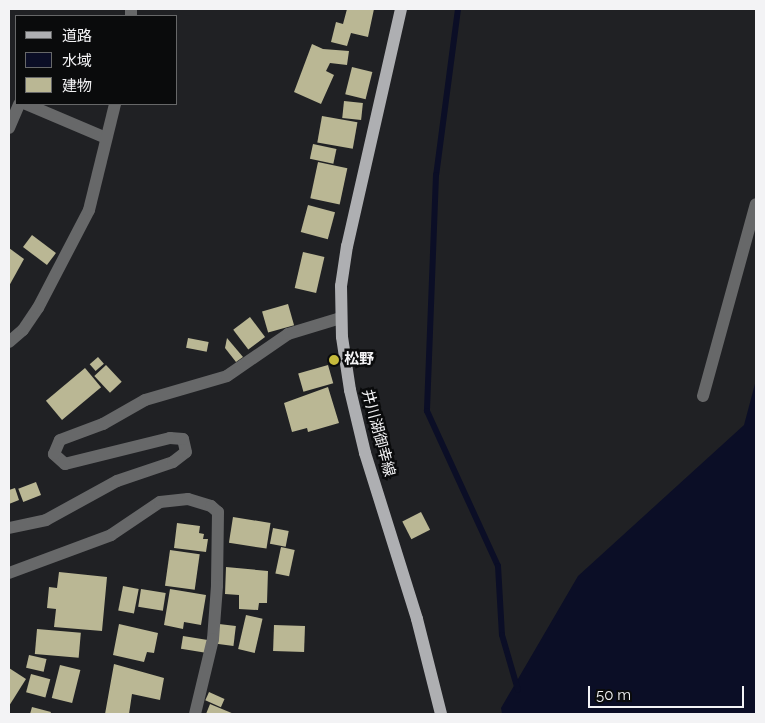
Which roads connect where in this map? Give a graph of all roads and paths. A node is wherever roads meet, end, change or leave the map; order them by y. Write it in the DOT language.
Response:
graph roads {
  1 [pos="401,9"];
  2 [pos="19,105"];
  3 [pos="28,105"];
  4 [pos="115,105"];
  5 [pos="9,128"];
  6 [pos="106,138"];
  7 [pos="756,204"];
  8 [pos="341,318"];
  9 [pos="9,342"];
  10 [pos="703,396"];
  11 [pos="9,528"];
  12 [pos="9,573"];
  13 [pos="195,714"];
  14 [pos="441,714"];
  1 -- 8 [label="main road, 井川湖御幸線"];
  2 -- 5 [label="street"];
  3 -- 6 [label="street"];
  4 -- 6 [label="street"];
  6 -- 9 [label="street"];
  7 -- 10 [label="street"];
  8 -- 11 [label="street"];
  8 -- 14 [label="main road, 井川湖御幸線"];
  12 -- 13 [label="street"];
}
